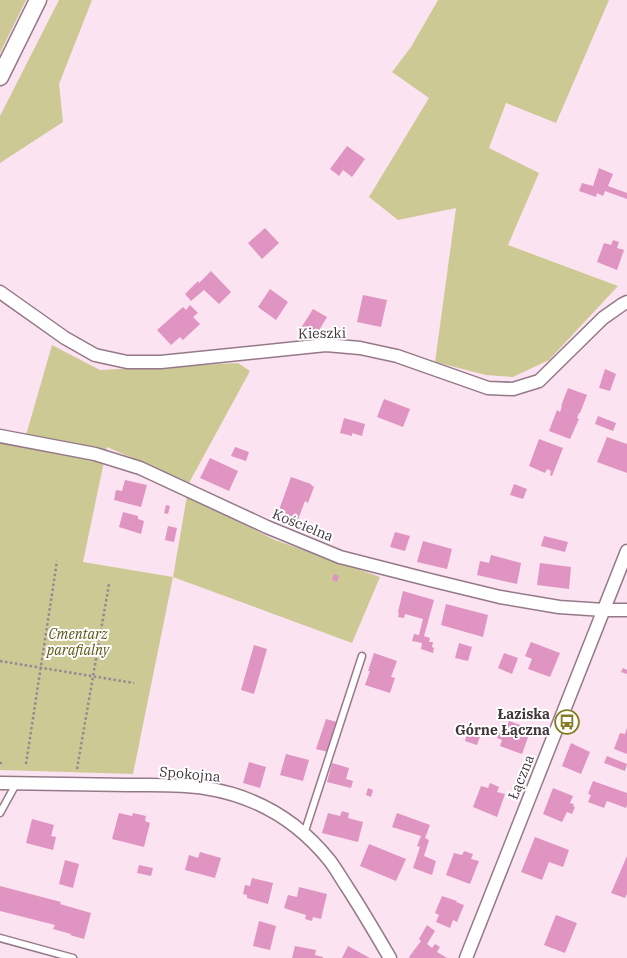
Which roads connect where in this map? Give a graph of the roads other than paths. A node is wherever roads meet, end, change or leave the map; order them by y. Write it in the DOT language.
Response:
graph roads {
  1 [pos="38,0"];
  2 [pos="0,77"];
  3 [pos="0,292"];
  4 [pos="626,299"];
  5 [pos="0,436"];
  6 [pos="627,551"];
  7 [pos="604,610"];
  8 [pos="627,610"];
  9 [pos="362,656"];
  10 [pos="0,783"];
  11 [pos="16,784"];
  12 [pos="0,813"];
  13 [pos="304,834"];
  14 [pos="0,938"];
  15 [pos="73,958"];
  16 [pos="390,958"];
  17 [pos="466,958"];
  1 -- 2 [label="street"];
  3 -- 4 [label="street, Kieszki"];
  5 -- 7 [label="street, Kościelna"];
  6 -- 7 [label="street, Łączna"];
  7 -- 8 [label="street, Kościelna"];
  7 -- 17 [label="street, Łączna"];
  9 -- 13 [label="lane"];
  10 -- 11 [label="street, Spokojna"];
  11 -- 12 [label="lane"];
  11 -- 13 [label="street, Spokojna"];
  13 -- 16 [label="street, Spokojna"];
  14 -- 15 [label="lane"];
}
